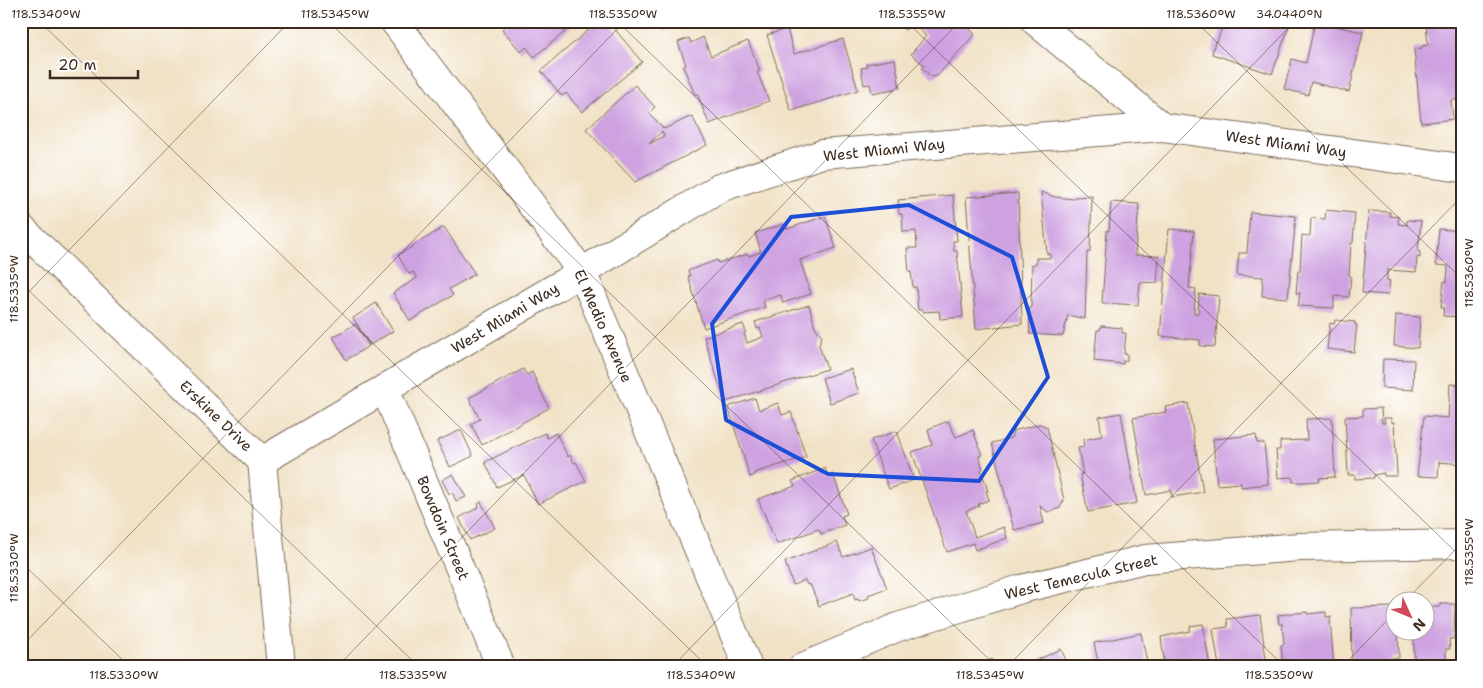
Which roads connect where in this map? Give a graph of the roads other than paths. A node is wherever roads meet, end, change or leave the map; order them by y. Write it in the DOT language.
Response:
graph roads {
  1 [pos="394,21"];
  2 [pos="1035,21"];
  3 [pos="1162,127"];
  4 [pos="1462,168"];
  5 [pos="21,228"];
  6 [pos="582,272"];
  7 [pos="385,388"];
  8 [pos="262,461"];
  9 [pos="1462,544"];
  10 [pos="281,667"];
  11 [pos="501,667"];
  12 [pos="748,667"];
  13 [pos="803,667"];
  1 -- 6 [label="street, El Medio Avenue"];
  2 -- 3 [label="street"];
  3 -- 4 [label="street, West Miami Way"];
  3 -- 6 [label="street, West Miami Way"];
  5 -- 8 [label="street, Erskine Drive"];
  6 -- 7 [label="street, West Miami Way"];
  6 -- 12 [label="street, El Medio Avenue"];
  7 -- 8 [label="street, West Miami Way"];
  7 -- 11 [label="street, Bowdoin Street"];
  8 -- 10 [label="street, Erskine Drive"];
  9 -- 13 [label="street, West Temecula Street"];
}
